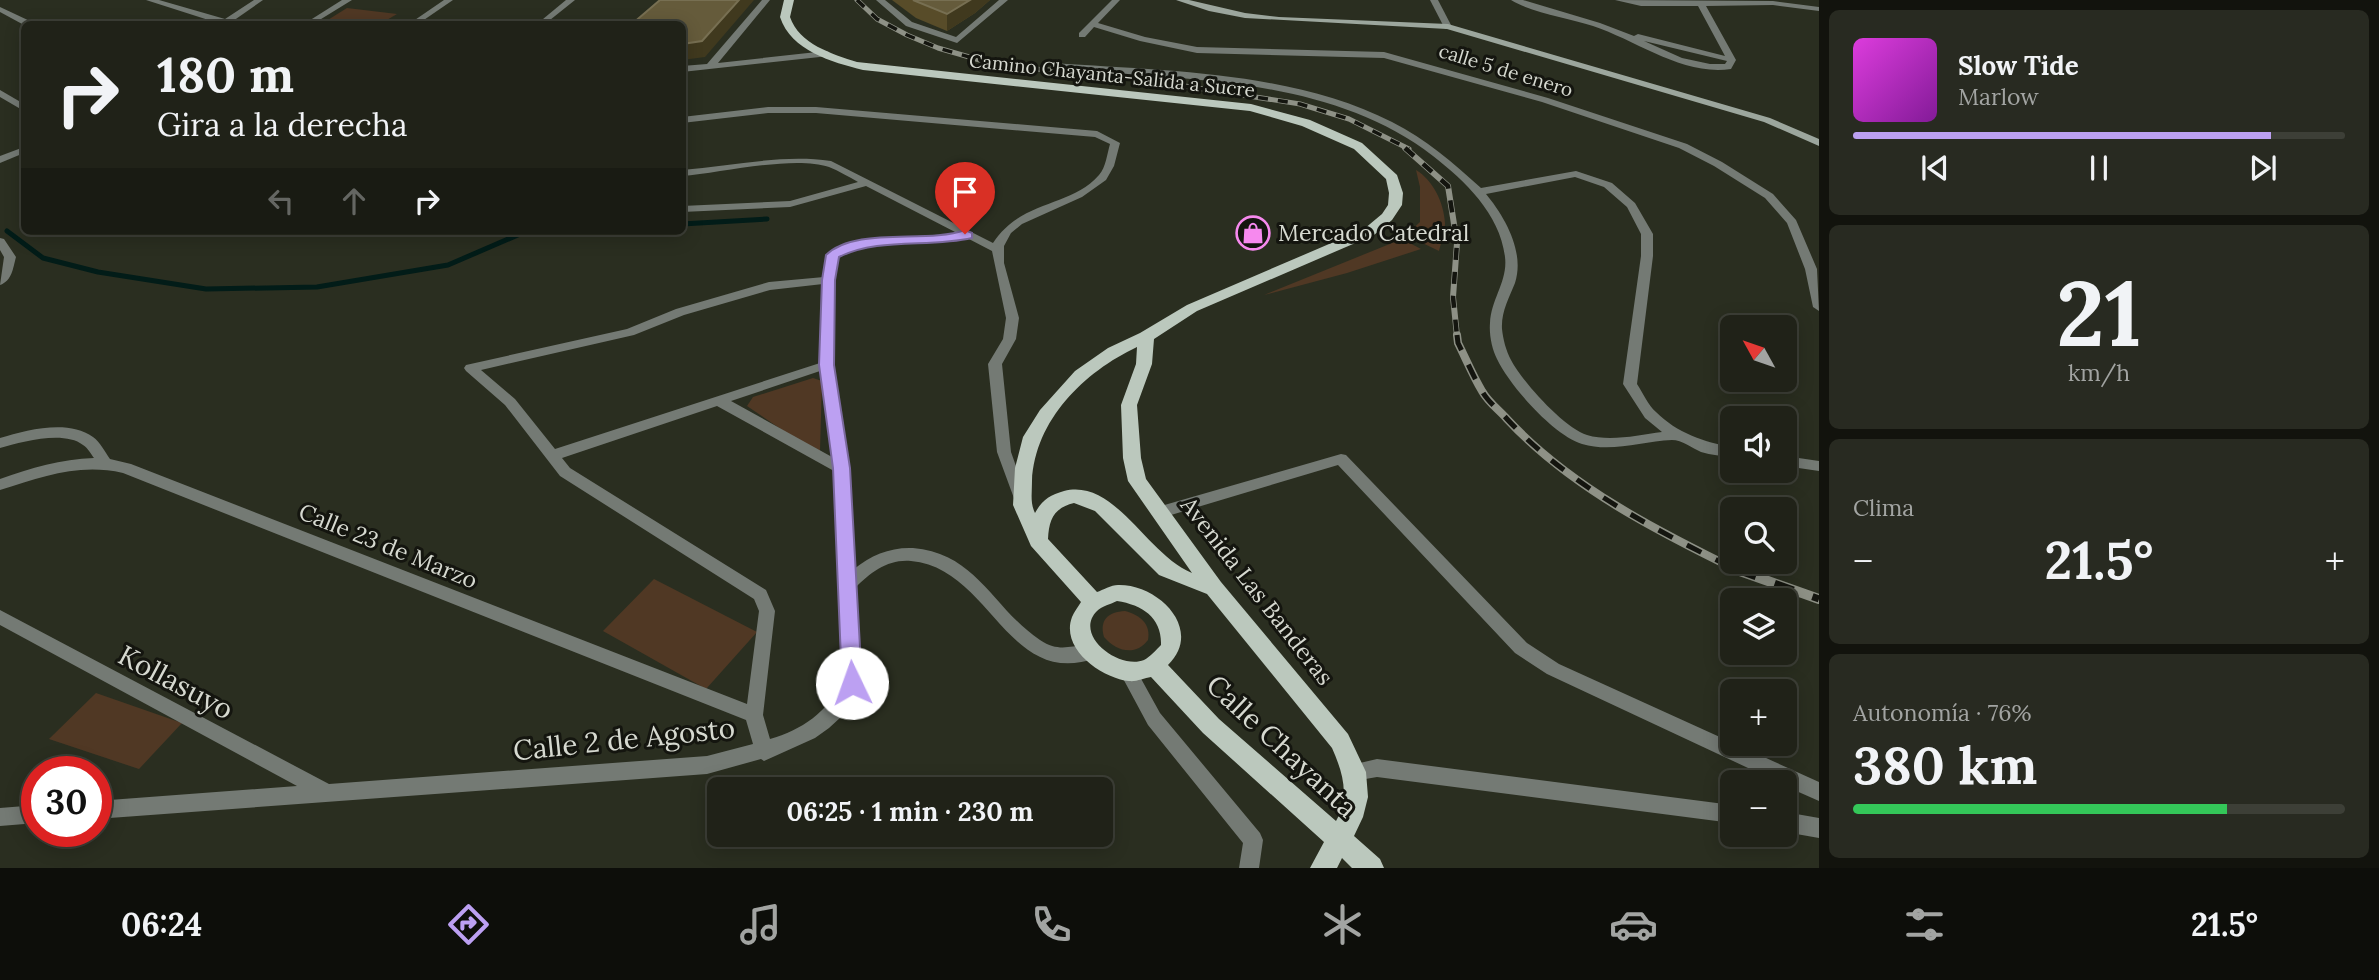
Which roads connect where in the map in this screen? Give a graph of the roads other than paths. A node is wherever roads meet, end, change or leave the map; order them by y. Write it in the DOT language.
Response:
graph roads {
  1 [pos="153,0"];
  2 [pos="259,0"];
  3 [pos="348,0"];
  4 [pos="449,0"];
  5 [pos="571,0"];
  6 [pos="766,0"];
  7 [pos="789,0"];
  8 [pos="1004,0"];
  9 [pos="1116,0"];
  10 [pos="1180,0"];
  11 [pos="1434,0"];
  12 [pos="1515,0"];
  13 [pos="1619,0"];
  14 [pos="883,1"];
  15 [pos="1700,3"];
  16 [pos="0,9"];
  17 [pos="1819,9"];
  18 [pos="23,21"];
  19 [pos="216,21"];
  20 [pos="229,21"];
  21 [pos="313,21"];
  22 [pos="418,21"];
  23 [pos="545,21"];
  24 [pos="1093,24"];
  25 [pos="1448,27"];
  26 [pos="1082,35"];
  27 [pos="826,54"];
  28 [pos="711,65"];
  29 [pos="1054,66"];
  30 [pos="686,68"];
  31 [pos="0,93"];
  32 [pos="21,106"];
  33 [pos="686,120"];
  34 [pos="1819,143"];
  35 [pos="21,151"];
  36 [pos="0,160"];
  37 [pos="686,173"];
  38 [pos="867,183"];
  39 [pos="1479,192"];
  40 [pos="686,209"];
  41 [pos="968,235"];
  42 [pos="0,241"];
  43 [pos="998,250"];
  44 [pos="4,253"];
  45 [pos="828,280"];
  46 [pos="0,281"];
  47 [pos="1819,307"];
  48 [pos="1146,337"];
  49 [pos="826,365"];
  50 [pos="721,402"];
  51 [pos="1675,435"];
  52 [pos="0,443"];
  53 [pos="1720,450"];
  54 [pos="551,456"];
  55 [pos="104,462"];
  56 [pos="1797,463"];
  57 [pos="1819,466"];
  58 [pos="841,468"];
  59 [pos="0,485"];
  60 [pos="1022,505"];
  61 [pos="1161,512"];
  62 [pos="1038,541"];
  63 [pos="847,586"];
  64 [pos="1214,588"];
  65 [pos="1092,601"];
  66 [pos="0,617"];
  67 [pos="1090,653"];
  68 [pos="1155,666"];
  69 [pos="1128,671"];
  70 [pos="754,715"];
  71 [pos="764,752"];
  72 [pos="1354,772"];
  73 [pos="327,792"];
  74 [pos="1819,792"];
  75 [pos="112,809"];
  76 [pos="1720,812"];
  77 [pos="21,815"];
  78 [pos="0,817"];
  79 [pos="1797,824"];
  80 [pos="1819,828"];
  81 [pos="1324,867"];
  82 [pos="1249,868"];
  83 [pos="1371,868"];
  1 -- 19 [label="street"];
  2 -- 20 [label="street"];
  3 -- 21 [label="street"];
  4 -- 22 [label="street"];
  5 -- 23 [label="street"];
  6 -- 28 [label="street"];
  7 -- 27 [label="main road, Camino Chayanta-Salida a Sucre"];
  8 -- 14 [label="street"];
  9 -- 24 [label="street"];
  10 -- 25 [label="main road"];
  11 -- 25 [label="street"];
  12 -- 15 [label="street"];
  13 -- 15 [label="street"];
  15 -- 17 [label="street"];
  16 -- 18 [label="street"];
  24 -- 26 [label="street"];
  24 -- 47 [label="street, calle 5 de enero"];
  25 -- 34 [label="main road"];
  27 -- 28 [label="street"];
  27 -- 48 [label="main road, Camino Chayanta-Salida a Sucre"];
  28 -- 30 [label="street"];
  29 -- 39 [label="street"];
  31 -- 32 [label="street"];
  33 -- 43 [label="street"];
  35 -- 36 [label="street"];
  37 -- 38 [label="street"];
  38 -- 40 [label="street"];
  38 -- 41 [label="street"];
  39 -- 51 [label="street"];
  39 -- 51 [label="street"];
  41 -- 43 [label="street"];
  41 -- 45 [label="street"];
  42 -- 44 [label="street"];
  43 -- 60 [label="street"];
  44 -- 46 [label="street"];
  45 -- 49 [label="street, Calle 2 de Agosto"];
  45 -- 54 [label="street"];
  48 -- 60 [label="main road"];
  48 -- 61 [label="main road, Avenida Las Banderas"];
  49 -- 50 [label="street"];
  49 -- 58 [label="street, Calle 2 de Agosto"];
  50 -- 54 [label="street"];
  50 -- 58 [label="street"];
  51 -- 53 [label="street"];
  52 -- 55 [label="street"];
  54 -- 70 [label="street"];
  55 -- 59 [label="street, Calle 23 de Marzo"];
  55 -- 70 [label="street, Calle 23 de Marzo"];
  56 -- 57 [label="street"];
  58 -- 63 [label="street, Calle 2 de Agosto"];
  60 -- 62 [label="main road"];
  61 -- 64 [label="main road, Avenida Las Banderas"];
  61 -- 74 [label="street"];
  62 -- 64 [label="main road"];
  62 -- 65 [label="main road"];
  63 -- 67 [label="street"];
  63 -- 71 [label="street, Calle 2 de Agosto"];
  64 -- 72 [label="main road, Avenida Las Banderas"];
  65 -- 67 [label="main road"];
  65 -- 68 [label="main road"];
  66 -- 73 [label="street, Kollasuyo"];
  67 -- 69 [label="main road"];
  68 -- 69 [label="main road"];
  68 -- 83 [label="main road, Calle Chayanta"];
  69 -- 82 [label="street"];
  70 -- 71 [label="street"];
  71 -- 73 [label="street, Calle 2 de Agosto"];
  72 -- 76 [label="street"];
  72 -- 81 [label="main road, Avenida Las Banderas"];
  73 -- 75 [label="street, Calle 2 de Agosto"];
  77 -- 78 [label="street"];
  79 -- 80 [label="street"];
}
